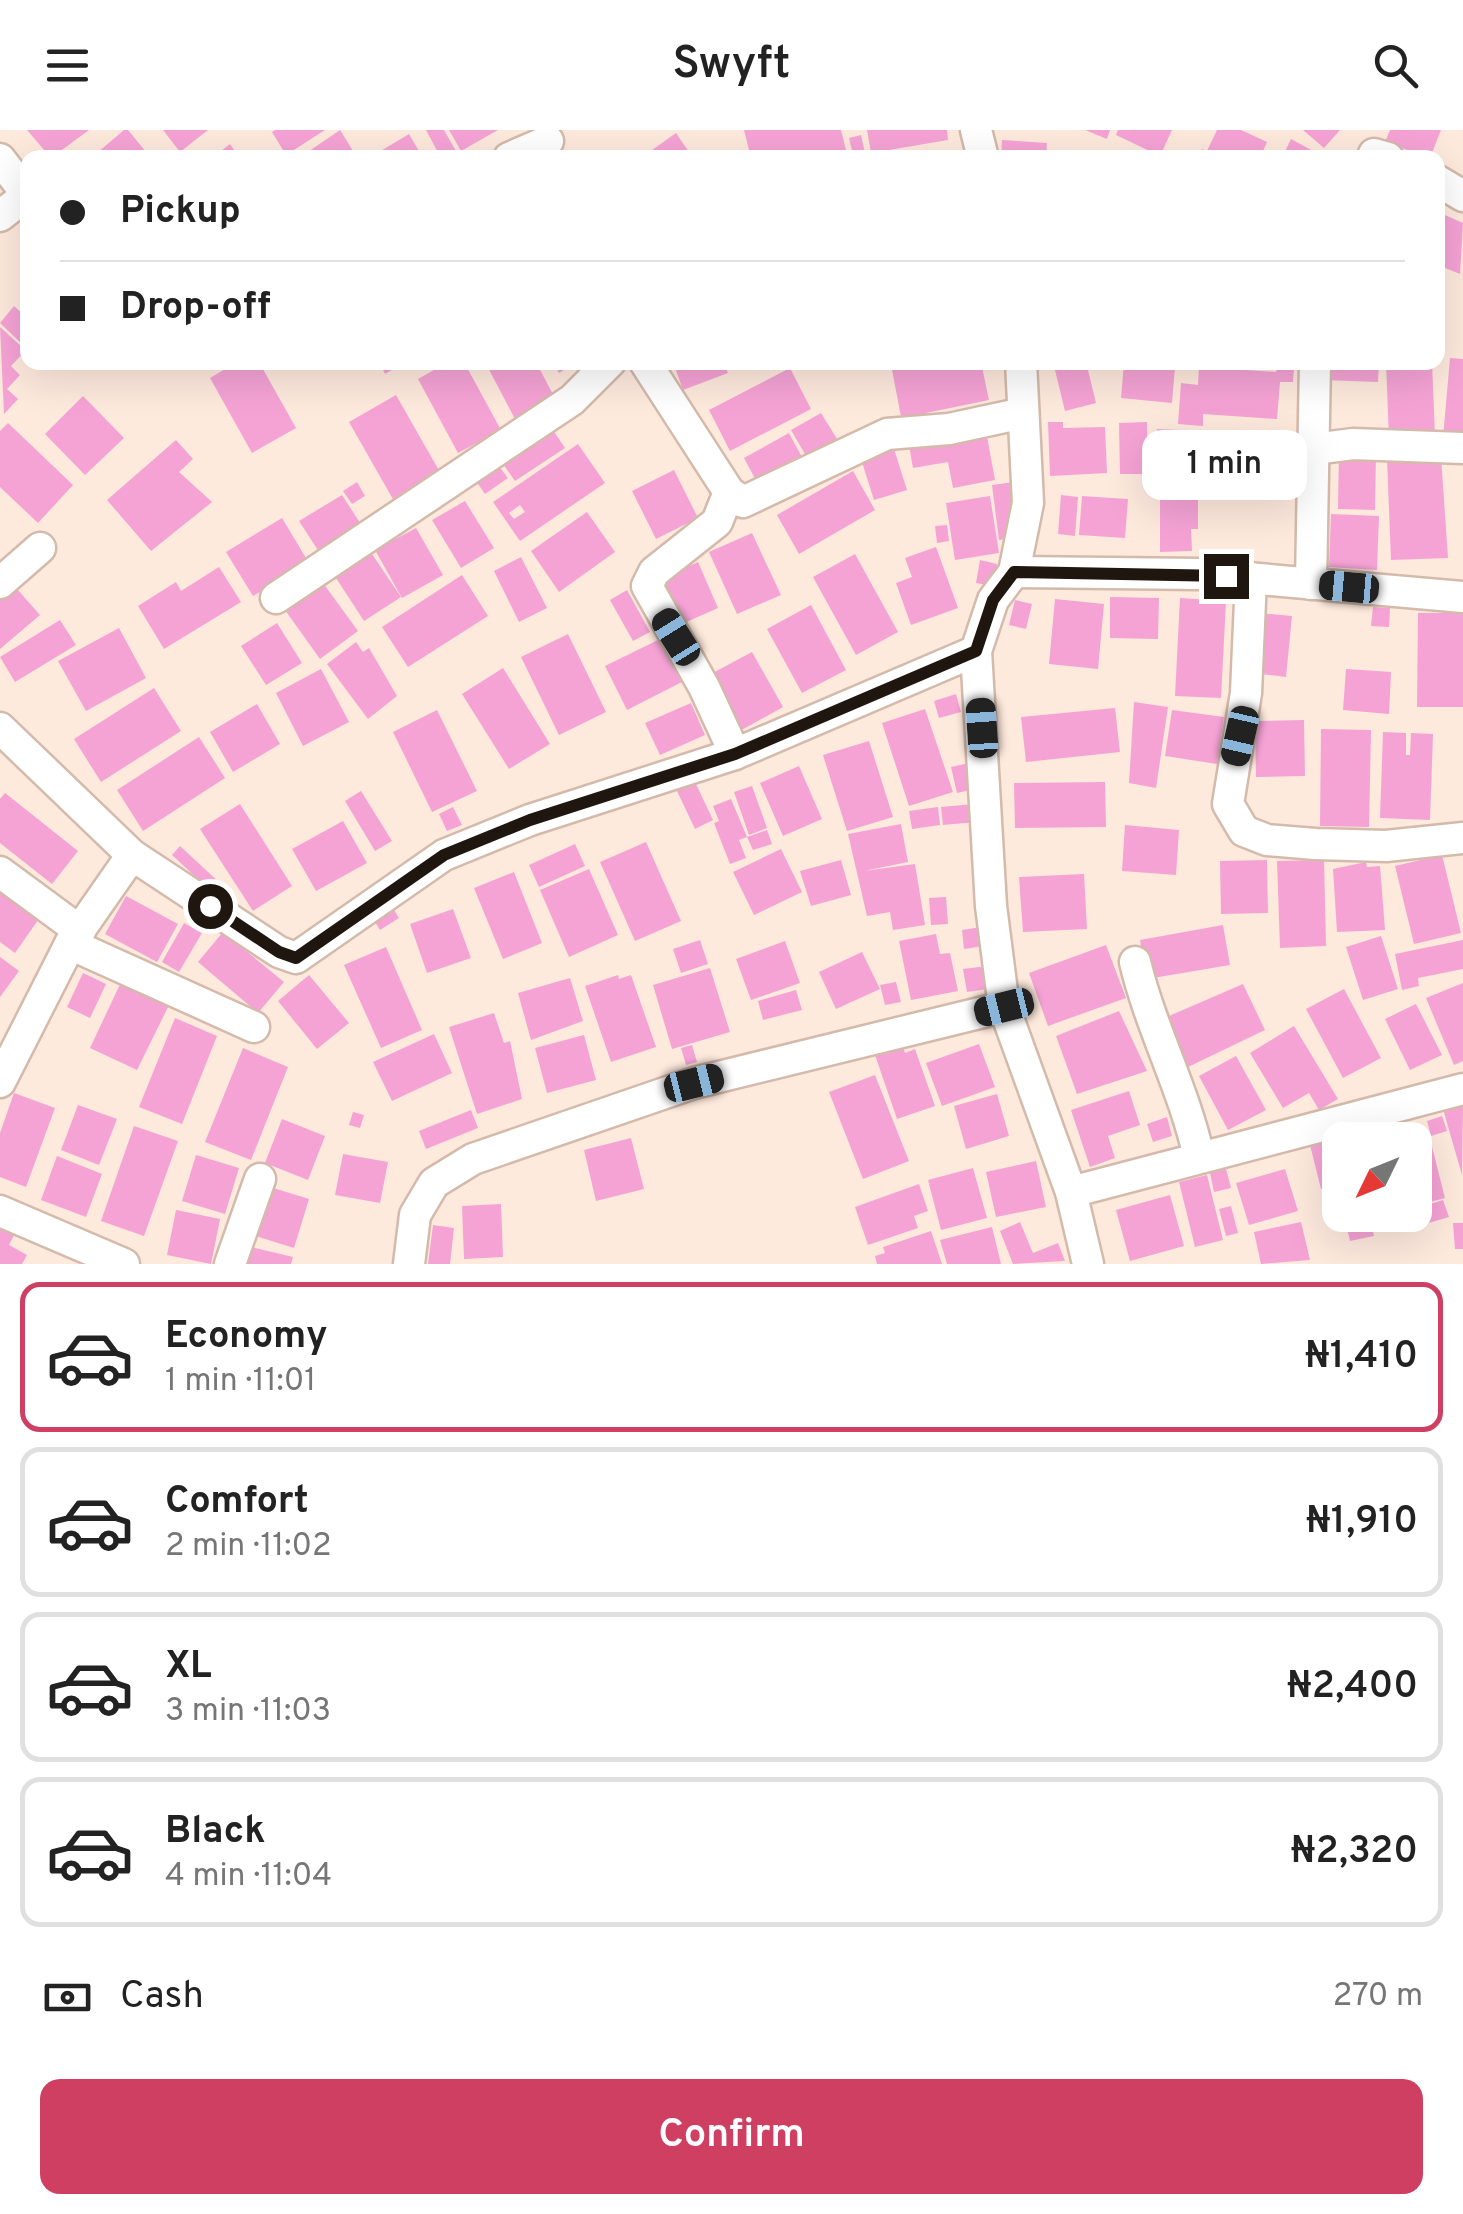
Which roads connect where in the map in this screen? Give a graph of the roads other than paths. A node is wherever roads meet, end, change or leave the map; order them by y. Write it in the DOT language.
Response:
graph roads {
  1 [pos="0,159"];
  2 [pos="20,186"];
  3 [pos="602,370"];
  4 [pos="651,370"];
  5 [pos="1021,370"];
  6 [pos="1315,370"];
  7 [pos="1024,413"];
  8 [pos="1463,448"];
  9 [pos="1314,450"];
  10 [pos="729,492"];
  11 [pos="40,548"];
  12 [pos="1014,572"];
  13 [pos="1251,578"];
  14 [pos="0,583"];
  15 [pos="1312,584"];
  16 [pos="1463,597"];
  17 [pos="276,598"];
  18 [pos="976,651"];
  19 [pos="0,728"];
  20 [pos="735,754"];
  21 [pos="1463,838"];
  22 [pos="132,854"];
  23 [pos="0,872"];
  24 [pos="75,938"];
  25 [pos="1135,962"];
  26 [pos="1004,1007"];
  27 [pos="254,1026"];
  28 [pos="10,1033"];
  29 [pos="0,1082"];
  30 [pos="1463,1090"];
  31 [pos="1199,1157"];
  32 [pos="260,1179"];
  33 [pos="1071,1192"];
  34 [pos="0,1211"];
  35 [pos="71,1254"];
  36 [pos="124,1264"];
  37 [pos="230,1264"];
  38 [pos="410,1264"];
  39 [pos="1088,1264"];
  1 -- 2 [label="street"];
  3 -- 17 [label="street"];
  4 -- 10 [label="street"];
  5 -- 7 [label="street"];
  6 -- 9 [label="street"];
  7 -- 10 [label="street"];
  7 -- 12 [label="street"];
  8 -- 9 [label="street"];
  9 -- 15 [label="street"];
  10 -- 20 [label="street"];
  11 -- 14 [label="street"];
  12 -- 13 [label="street"];
  12 -- 18 [label="street"];
  13 -- 15 [label="street"];
  13 -- 21 [label="street"];
  15 -- 16 [label="street"];
  18 -- 20 [label="street"];
  18 -- 26 [label="street"];
  19 -- 22 [label="street"];
  20 -- 22 [label="street"];
  22 -- 24 [label="street"];
  23 -- 24 [label="street"];
  24 -- 27 [label="street"];
  24 -- 28 [label="street"];
  25 -- 31 [label="street"];
  26 -- 33 [label="street"];
  26 -- 38 [label="street"];
  28 -- 29 [label="street"];
  30 -- 31 [label="street"];
  31 -- 33 [label="street"];
  32 -- 37 [label="street"];
  33 -- 39 [label="street"];
  34 -- 35 [label="street"];
  35 -- 36 [label="street"];
}
